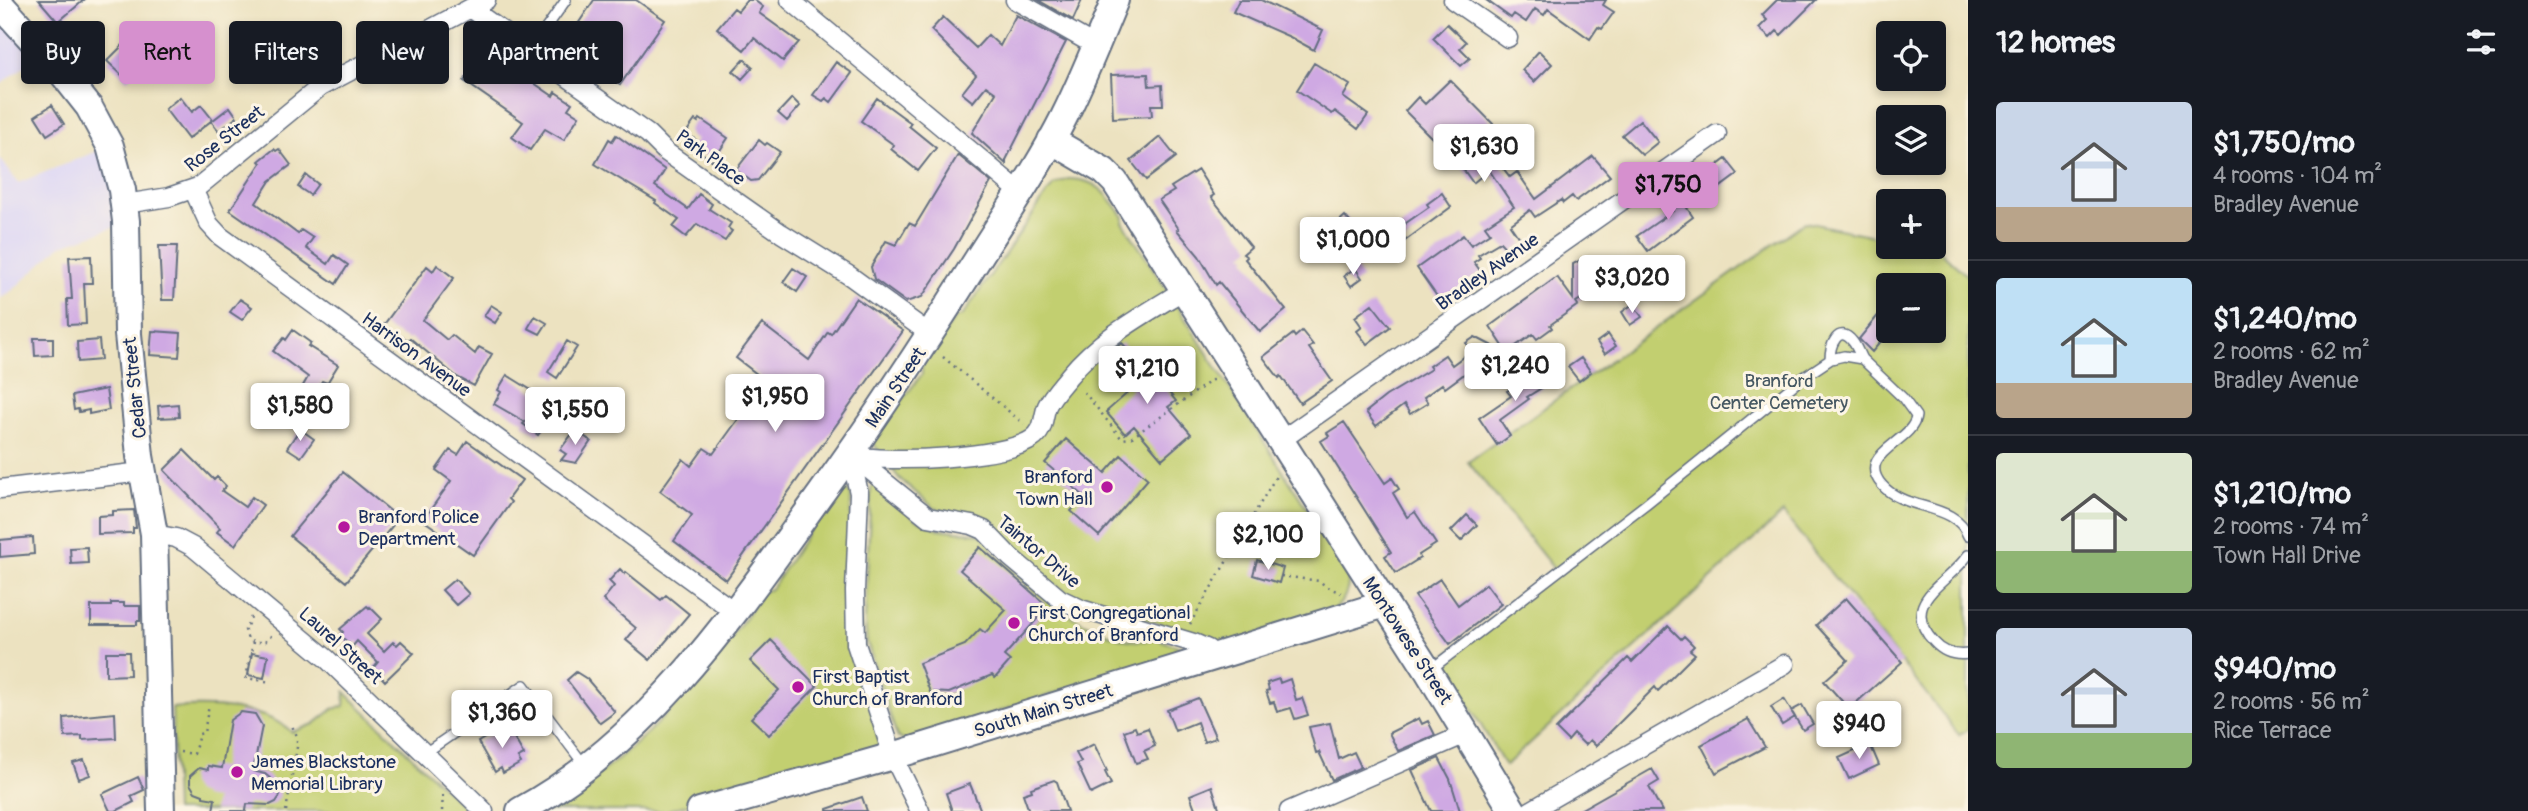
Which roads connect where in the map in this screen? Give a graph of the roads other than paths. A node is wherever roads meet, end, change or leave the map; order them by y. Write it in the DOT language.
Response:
graph roads {
  1 [pos="566,0"];
  2 [pos="790,0"];
  3 [pos="1015,0"];
  4 [pos="1115,0"];
  5 [pos="1453,0"];
  6 [pos="0,4"];
  7 [pos="478,4"];
  8 [pos="497,21"];
  9 [pos="551,21"];
  10 [pos="1508,38"];
  11 [pos="1096,46"];
  12 [pos="577,84"];
  13 [pos="1717,134"];
  14 [pos="1051,140"];
  15 [pos="193,189"];
  16 [pos="1020,192"];
  17 [pos="125,204"];
  18 [pos="1184,290"];
  19 [pos="937,346"];
  20 [pos="1830,359"];
  21 [pos="1862,359"];
  22 [pos="1280,441"];
  23 [pos="850,454"];
  24 [pos="142,472"];
  25 [pos="0,489"];
  26 [pos="154,534"];
  27 [pos="1968,536"];
  28 [pos="1968,555"];
  29 [pos="1385,604"];
  30 [pos="735,612"];
  31 [pos="1968,654"];
  32 [pos="1215,657"];
  33 [pos="1785,664"];
  34 [pos="1428,671"];
  35 [pos="534,698"];
  36 [pos="500,718"];
  37 [pos="490,724"];
  38 [pos="460,728"];
  39 [pos="1468,733"];
  40 [pos="425,753"];
  41 [pos="893,756"];
  42 [pos="586,767"];
  43 [pos="532,808"];
  44 [pos="162,811"];
  45 [pos="484,811"];
  46 [pos="700,811"];
  47 [pos="920,811"];
  48 [pos="1289,811"];
  49 [pos="1513,811"];
  50 [pos="1530,811"];
  1 -- 9 [label="lane"];
  2 -- 16 [label="street"];
  3 -- 11 [label="street"];
  4 -- 11 [label="street, Main Street"];
  5 -- 10 [label="street"];
  6 -- 17 [label="street, Cedar Street"];
  7 -- 8 [label="street, Park Place"];
  7 -- 15 [label="street, Rose Street"];
  11 -- 14 [label="street, Main Street"];
  12 -- 19 [label="street, Park Place"];
  13 -- 22 [label="street, Bradley Avenue"];
  14 -- 16 [label="street, Main Street"];
  14 -- 18 [label="street, Montowese Street"];
  15 -- 17 [label="street, Rose Street"];
  15 -- 30 [label="street, Harrison Avenue"];
  16 -- 19 [label="street, Main Street"];
  17 -- 24 [label="street, Cedar Street"];
  18 -- 22 [label="street, Montowese Street"];
  18 -- 23 [label="street"];
  19 -- 23 [label="street, Main Street"];
  20 -- 21 [label="lane"];
  20 -- 21 [label="lane"];
  20 -- 34 [label="lane"];
  21 -- 27 [label="lane"];
  22 -- 29 [label="street, Montowese Street"];
  23 -- 30 [label="street, Main Street"];
  23 -- 32 [label="street, Taintor Drive"];
  23 -- 41 [label="street"];
  24 -- 25 [label="street"];
  24 -- 26 [label="street, Cedar Street"];
  26 -- 40 [label="street, Laurel Street"];
  26 -- 44 [label="street, Cedar Street"];
  28 -- 31 [label="lane"];
  29 -- 32 [label="street, South Main Street"];
  29 -- 34 [label="street, Montowese Street"];
  30 -- 42 [label="street, Main Street"];
  32 -- 41 [label="street, South Main Street"];
  33 -- 50 [label="street"];
  34 -- 39 [label="street, Montowese Street"];
  35 -- 36 [label="lane"];
  35 -- 38 [label="lane"];
  35 -- 42 [label="lane"];
  37 -- 38 [label="lane"];
  38 -- 40 [label="lane"];
  39 -- 48 [label="street"];
  39 -- 49 [label="street, Montowese Street"];
  40 -- 45 [label="street, Laurel Street"];
  41 -- 46 [label="street, South Main Street"];
  41 -- 47 [label="street"];
  42 -- 43 [label="street, Main Street"];
}
